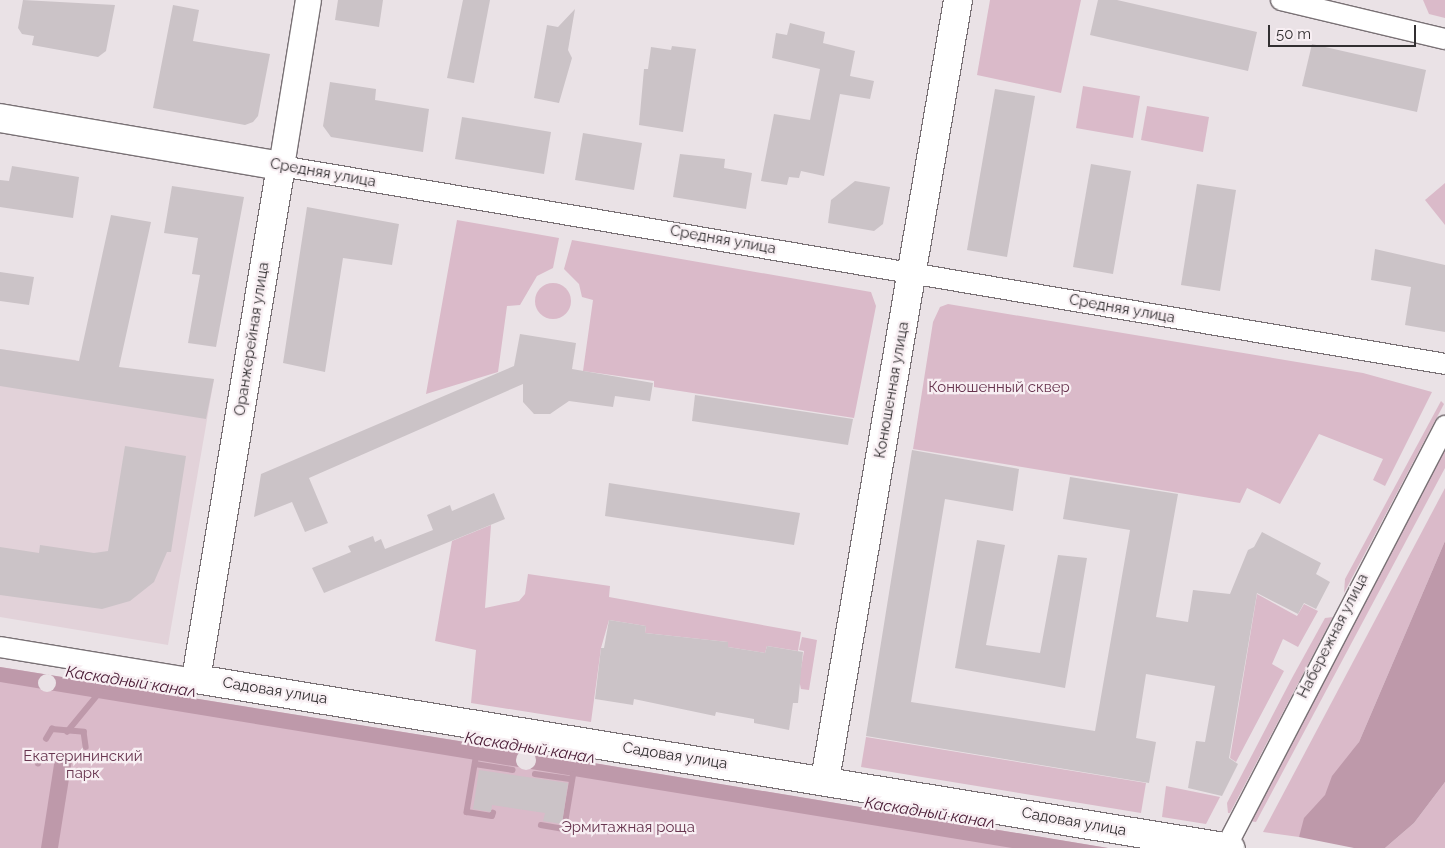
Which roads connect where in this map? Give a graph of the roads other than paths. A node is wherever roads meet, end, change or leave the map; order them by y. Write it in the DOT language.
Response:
graph roads {
  1 [pos="308,0"];
  2 [pos="958,0"];
  3 [pos="1281,0"];
  4 [pos="1445,39"];
  5 [pos="0,118"];
  6 [pos="281,166"];
  7 [pos="912,272"];
  8 [pos="1445,364"];
  9 [pos="1445,426"];
  10 [pos="0,647"];
  11 [pos="196,679"];
  12 [pos="825,780"];
  13 [pos="1226,847"];
  14 [pos="1230,848"];
  1 -- 6 [label="street, Оранжерейная улица"];
  2 -- 7 [label="main road, Конюшенная улица"];
  3 -- 4 [label="street"];
  5 -- 6 [label="main road, Средняя улица"];
  6 -- 7 [label="street, Средняя улица"];
  6 -- 11 [label="main road, Оранжерейная улица"];
  7 -- 8 [label="street, Средняя улица"];
  7 -- 12 [label="main road, Конюшенная улица"];
  9 -- 13 [label="street, Набережная улица"];
  10 -- 11 [label="street, Садовая улица"];
  11 -- 12 [label="main road, Садовая улица"];
  12 -- 13 [label="main road, Садовая улица"];
  13 -- 14 [label="main road, Садовая улица"];
}
